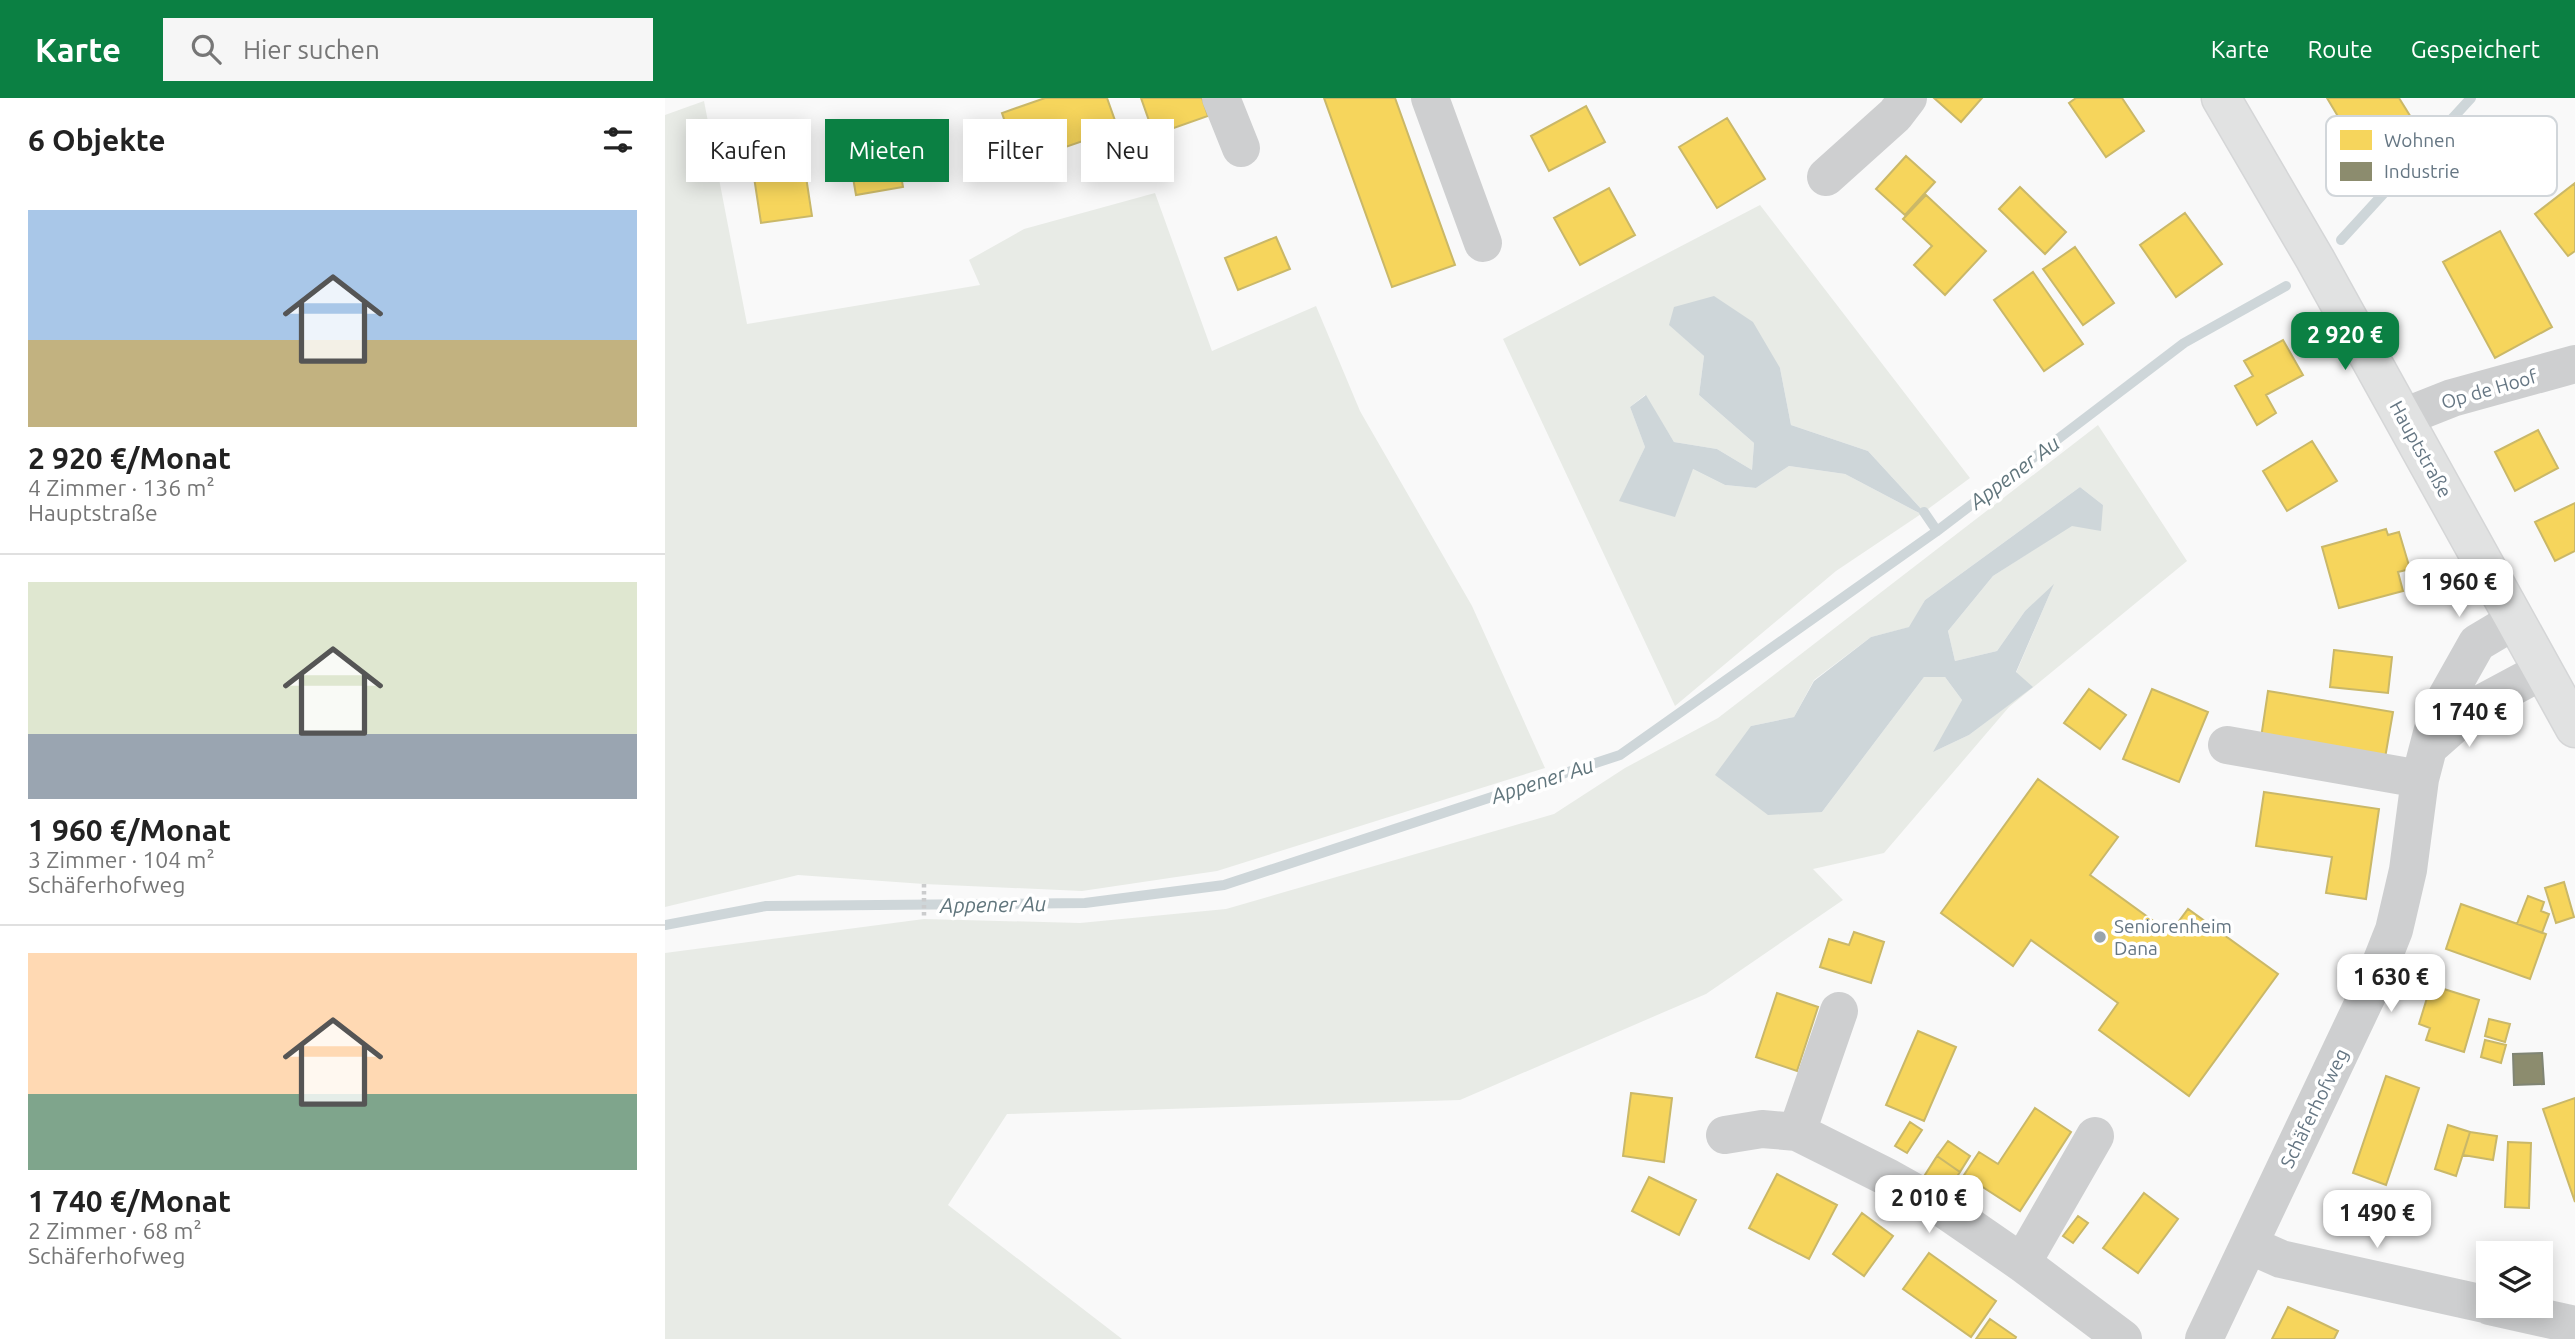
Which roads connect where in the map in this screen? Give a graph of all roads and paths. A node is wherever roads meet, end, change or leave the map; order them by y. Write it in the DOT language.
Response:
graph roads {
  1 [pos="1220,98"];
  2 [pos="1430,98"];
  3 [pos="1908,98"];
  4 [pos="2221,98"];
  5 [pos="1241,148"];
  6 [pos="1826,177"];
  7 [pos="1483,243"];
  8 [pos="2575,364"];
  9 [pos="2404,416"];
  10 [pos="2514,621"];
  11 [pos="2542,671"];
  12 [pos="2575,728"];
  13 [pos="2227,745"];
  14 [pos="2424,763"];
  15 [pos="924,884"];
  16 [pos="924,919"];
  17 [pos="1839,1011"];
  18 [pos="1797,1132"];
  19 [pos="1725,1135"];
  20 [pos="2095,1136"];
  21 [pos="2249,1245"];
  22 [pos="2021,1263"];
  23 [pos="2476,1303"];
  24 [pos="2543,1318"];
  25 [pos="2575,1325"];
  26 [pos="2123,1339"];
  27 [pos="2204,1339"];
  1 -- 5 [label="street"];
  2 -- 7 [label="street"];
  3 -- 6 [label="street"];
  4 -- 9 [label="main road, Hauptstraße"];
  8 -- 9 [label="street, Op de Hoof"];
  9 -- 10 [label="main road, Hauptstraße"];
  10 -- 11 [label="main road, Hauptstraße"];
  10 -- 14 [label="street, Schäferhofweg"];
  11 -- 12 [label="main road, Hauptstraße"];
  11 -- 14 [label="street"];
  13 -- 14 [label="street"];
  14 -- 21 [label="street, Schäferhofweg"];
  15 -- 16 [label="path"];
  17 -- 18 [label="street"];
  18 -- 19 [label="street"];
  18 -- 22 [label="street"];
  20 -- 22 [label="street"];
  21 -- 23 [label="street"];
  21 -- 27 [label="street, Schäferhofweg"];
  22 -- 26 [label="street"];
  24 -- 25 [label="street"];
}
